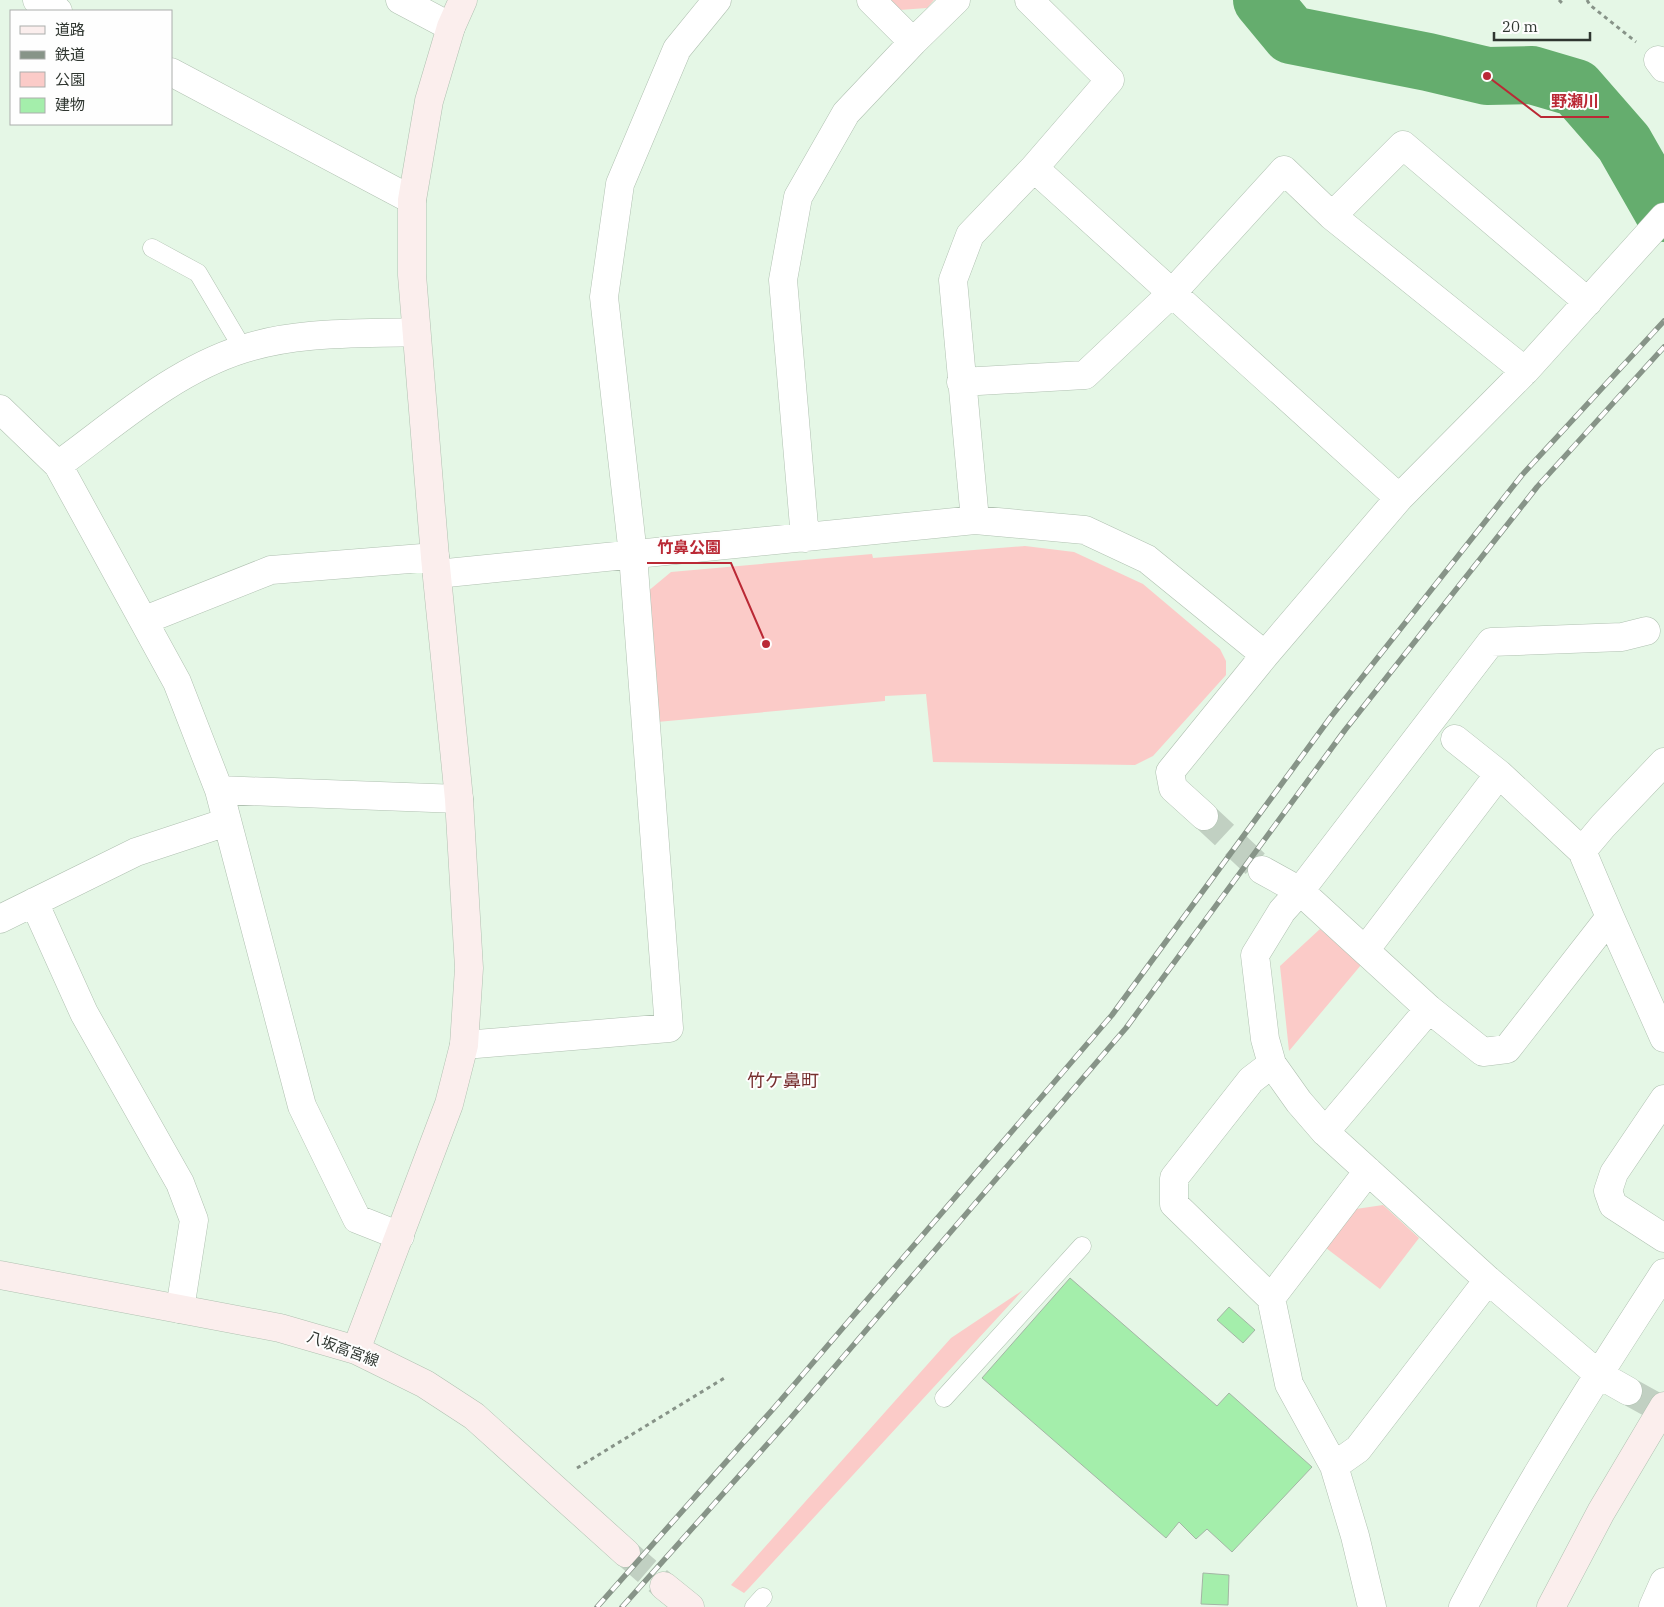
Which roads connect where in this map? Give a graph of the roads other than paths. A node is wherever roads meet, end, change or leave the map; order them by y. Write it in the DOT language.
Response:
graph roads {
  1 [pos="37,0"];
  2 [pos="400,0"];
  3 [pos="463,0"];
  4 [pos="717,0"];
  5 [pos="871,0"];
  6 [pos="956,0"];
  7 [pos="1029,0"];
  8 [pos="56,10"];
  9 [pos="451,26"];
  10 [pos="914,42"];
  11 [pos="172,73"];
  12 [pos="1034,168"];
  13 [pos="412,200"];
  14 [pos="1332,216"];
  15 [pos="1656,225"];
  16 [pos="152,248"];
  17 [pos="1172,293"];
  18 [pos="1588,302"];
  19 [pos="416,332"];
  20 [pos="243,349"];
  21 [pos="1525,370"];
  22 [pos="961,382"];
  23 [pos="0,409"];
  24 [pos="58,465"];
  25 [pos="1399,498"];
  26 [pos="975,520"];
  27 [pos="805,538"];
  28 [pos="633,555"];
  29 [pos="436,566"];
  30 [pos="145,620"];
  31 [pos="1646,631"];
  32 [pos="1265,655"];
  33 [pos="1455,739"];
  34 [pos="1664,762"];
  35 [pos="1499,774"];
  36 [pos="218,790"];
  37 [pos="459,799"];
  38 [pos="1204,816"];
  39 [pos="227,822"];
  40 [pos="1582,851"];
  41 [pos="1262,870"];
  42 [pos="1300,891"];
  43 [pos="34,902"];
  44 [pos="1610,917"];
  45 [pos="0,919"];
  46 [pos="1366,949"];
  47 [pos="1429,1008"];
  48 [pos="1664,1038"];
  49 [pos="464,1045"];
  50 [pos="1272,1064"];
  51 [pos="1664,1099"];
  52 [pos="1325,1132"];
  53 [pos="1368,1171"];
  54 [pos="400,1236"];
  55 [pos="1664,1238"];
  56 [pos="1082,1246"];
  57 [pos="1664,1273"];
  58 [pos="0,1275"];
  59 [pos="1488,1280"];
  60 [pos="1271,1298"];
  61 [pos="180,1309"];
  62 [pos="356,1350"];
  63 [pos="1598,1374"];
  64 [pos="1628,1391"];
  65 [pos="944,1398"];
  66 [pos="1664,1406"];
  67 [pos="1334,1466"];
  68 [pos="626,1553"];
  69 [pos="1664,1582"];
  70 [pos="664,1586"];
  71 [pos="690,1607"];
  72 [pos="1372,1607"];
  73 [pos="1464,1607"];
  74 [pos="1551,1607"];
  75 [pos="1653,1607"];
  1 -- 8 [label="street"];
  2 -- 9 [label="street"];
  3 -- 9 [label="street"];
  4 -- 28 [label="street"];
  5 -- 10 [label="street"];
  6 -- 10 [label="street"];
  7 -- 12 [label="street"];
  9 -- 13 [label="street"];
  10 -- 27 [label="street"];
  11 -- 13 [label="street"];
  12 -- 17 [label="street"];
  12 -- 22 [label="street"];
  13 -- 19 [label="street"];
  14 -- 17 [label="street"];
  14 -- 18 [label="street"];
  14 -- 21 [label="street"];
  15 -- 18 [label="street"];
  16 -- 20 [label="lane"];
  17 -- 22 [label="street"];
  17 -- 25 [label="street"];
  18 -- 21 [label="street"];
  19 -- 20 [label="street"];
  19 -- 29 [label="street"];
  20 -- 24 [label="street"];
  21 -- 25 [label="street"];
  22 -- 26 [label="street"];
  23 -- 24 [label="street"];
  24 -- 30 [label="street"];
  25 -- 32 [label="street"];
  26 -- 27 [label="street"];
  26 -- 32 [label="street"];
  27 -- 28 [label="street"];
  28 -- 29 [label="street"];
  28 -- 49 [label="street"];
  29 -- 30 [label="street"];
  29 -- 37 [label="street"];
  30 -- 36 [label="street"];
  31 -- 42 [label="street"];
  32 -- 38 [label="street"];
  33 -- 35 [label="street"];
  34 -- 40 [label="street"];
  35 -- 40 [label="street"];
  35 -- 46 [label="street"];
  36 -- 37 [label="street"];
  36 -- 39 [label="street"];
  37 -- 49 [label="street"];
  39 -- 43 [label="street"];
  39 -- 54 [label="street"];
  40 -- 44 [label="street"];
  41 -- 42 [label="street"];
  42 -- 46 [label="street"];
  42 -- 50 [label="street"];
  43 -- 45 [label="street"];
  43 -- 61 [label="street"];
  44 -- 47 [label="street"];
  44 -- 48 [label="street"];
  46 -- 47 [label="street"];
  47 -- 52 [label="street"];
  49 -- 54 [label="street"];
  50 -- 52 [label="street"];
  50 -- 60 [label="street"];
  51 -- 55 [label="street"];
  52 -- 53 [label="street"];
  53 -- 59 [label="street"];
  53 -- 60 [label="street"];
  54 -- 62 [label="street"];
  56 -- 65 [label="lane"];
  57 -- 63 [label="street"];
  58 -- 61 [label="street, 八坂高宮線"];
  59 -- 63 [label="street"];
  59 -- 67 [label="street"];
  60 -- 67 [label="street"];
  61 -- 62 [label="street, 八坂高宮線"];
  62 -- 68 [label="street, 八坂高宮線"];
  63 -- 64 [label="street"];
  63 -- 73 [label="street"];
  66 -- 74 [label="street"];
  67 -- 72 [label="street"];
  69 -- 75 [label="street"];
  70 -- 71 [label="street"];
}
